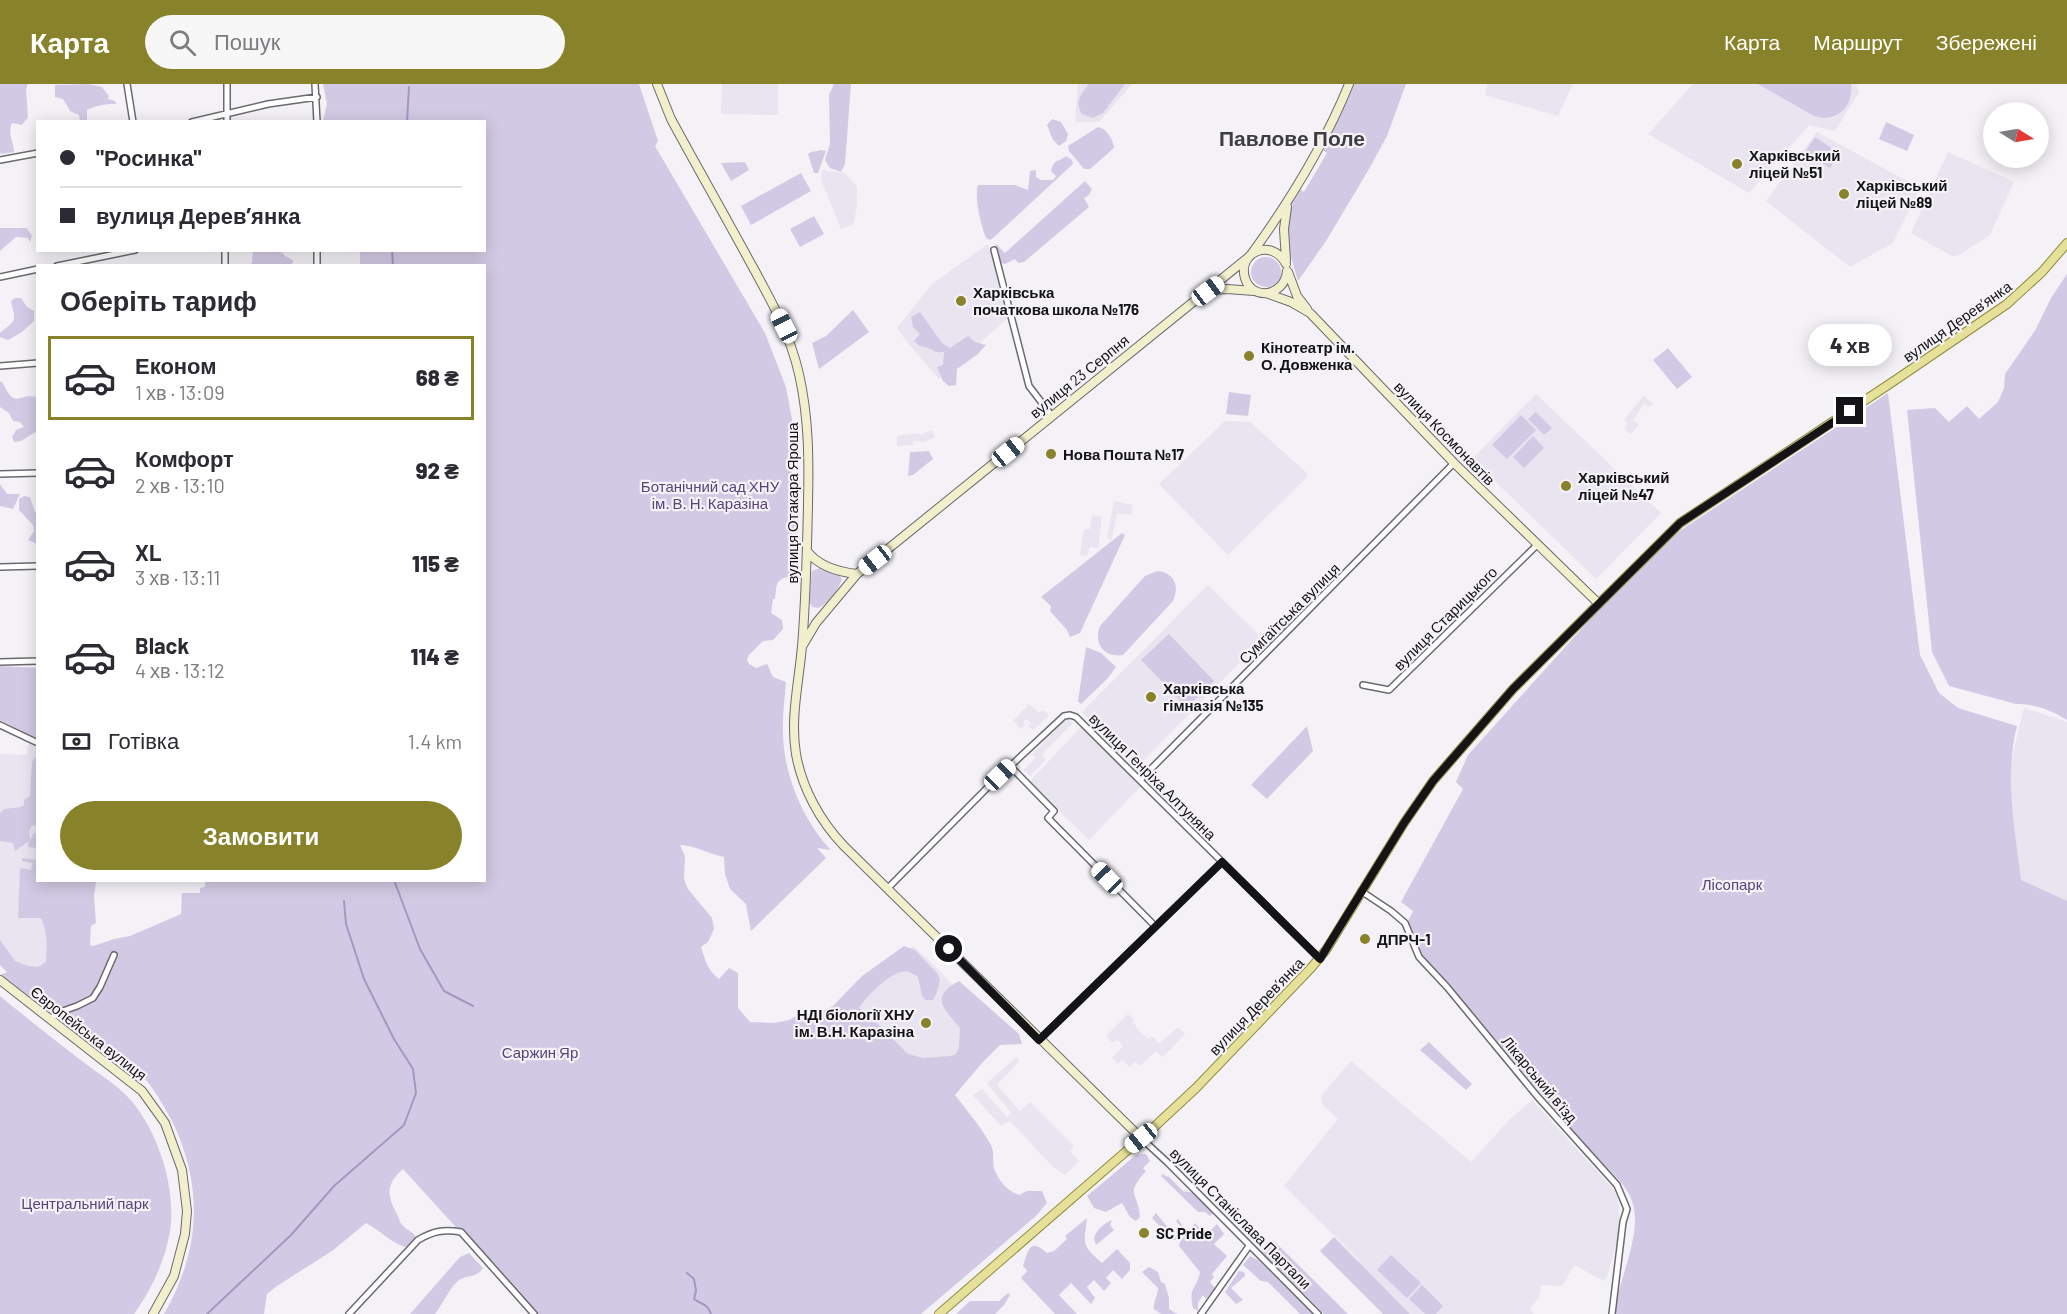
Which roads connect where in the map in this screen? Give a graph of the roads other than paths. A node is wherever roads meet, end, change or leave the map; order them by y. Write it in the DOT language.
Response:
graph roads {
  1 [pos="128,84"];
  2 [pos="227,84"];
  3 [pos="315,84"];
  4 [pos="657,84"];
  5 [pos="1349,84"];
  6 [pos="316,97"];
  7 [pos="228,113"];
  8 [pos="133,120"];
  9 [pos="200,120"];
  10 [pos="228,120"];
  11 [pos="317,120"];
  12 [pos="36,153"];
  13 [pos="0,160"];
  14 [pos="1287,204"];
  15 [pos="2067,243"];
  16 [pos="994,250"];
  17 [pos="125,252"];
  18 [pos="1250,256"];
  19 [pos="67,264"];
  20 [pos="1287,267"];
  21 [pos="36,269"];
  22 [pos="0,276"];
  23 [pos="1208,291"];
  24 [pos="1262,292"];
  25 [pos="1310,313"];
  26 [pos="36,363"];
  27 [pos="0,366"];
  28 [pos="1052,416"];
  29 [pos="1454,463"];
  30 [pos="36,473"];
  31 [pos="0,474"];
  32 [pos="1538,544"];
  33 [pos="807,551"];
  34 [pos="36,566"];
  35 [pos="0,567"];
  36 [pos="857,574"];
  37 [pos="1598,603"];
  38 [pos="802,647"];
  39 [pos="36,661"];
  40 [pos="0,662"];
  41 [pos="1363,686"];
  42 [pos="0,725"];
  43 [pos="36,742"];
  44 [pos="1010,766"];
  45 [pos="1140,780"];
  46 [pos="1222,862"];
  47 [pos="888,888"];
  48 [pos="1362,891"];
  49 [pos="1155,926"];
  50 [pos="114,955"];
  51 [pos="1320,959"];
  52 [pos="0,980"];
  53 [pos="51,1019"];
  54 [pos="1039,1040"];
  55 [pos="1141,1138"];
  56 [pos="1249,1246"];
  57 [pos="153,1314"];
  58 [pos="349,1314"];
  59 [pos="534,1314"];
  60 [pos="939,1314"];
  61 [pos="1201,1314"];
  62 [pos="1318,1314"];
  63 [pos="1612,1314"];
  1 -- 8 [label="street"];
  2 -- 7 [label="street"];
  3 -- 6 [label="street"];
  4 -- 33 [label="street, вулиця Отакара Яроша"];
  5 -- 14 [label="street, вулиця 23 Серпня"];
  6 -- 7 [label="street"];
  6 -- 11 [label="street"];
  7 -- 9 [label="street"];
  7 -- 10 [label="street"];
  12 -- 13 [label="street"];
  14 -- 18 [label="street, вулиця 23 Серпня"];
  14 -- 20 [label="street, вулиця 23 Серпня"];
  15 -- 37 [label="main road, вулиця Дерев’янка"];
  16 -- 28 [label="street"];
  17 -- 19 [label="street"];
  18 -- 20 [label="street"];
  18 -- 23 [label="street, вулиця 23 Серпня"];
  18 -- 24 [label="street"];
  20 -- 24 [label="street"];
  20 -- 25 [label="street, вулиця 23 Серпня"];
  21 -- 22 [label="street"];
  23 -- 24 [label="street, вулиця Космонавтів"];
  23 -- 28 [label="street, вулиця 23 Серпня"];
  24 -- 25 [label="street, вулиця Космонавтів"];
  25 -- 29 [label="street, вулиця Космонавтів"];
  26 -- 27 [label="street"];
  28 -- 36 [label="street, вулиця 23 Серпня"];
  29 -- 32 [label="street, вулиця Космонавтів"];
  29 -- 45 [label="street, Сумгаїтська вулиця"];
  30 -- 31 [label="street"];
  32 -- 37 [label="street, вулиця Космонавтів"];
  32 -- 41 [label="street, вулиця Старицького"];
  33 -- 36 [label="street"];
  33 -- 38 [label="street, вулиця Отакара Яроша"];
  34 -- 35 [label="street"];
  36 -- 38 [label="street, вулиця 23 Серпня"];
  37 -- 48 [label="main road, вулиця Дерев’янка"];
  38 -- 47 [label="street, вулиця Отакара Яроша"];
  39 -- 40 [label="street"];
  42 -- 43 [label="street"];
  44 -- 45 [label="street, вулиця Генріха Алтуняна"];
  44 -- 47 [label="street"];
  44 -- 49 [label="street"];
  45 -- 46 [label="street, вулиця Генріха Алтуняна"];
  46 -- 49 [label="street"];
  46 -- 51 [label="street, вулиця Генріха Алтуняна"];
  47 -- 54 [label="street, вулиця Станіслава Партали"];
  48 -- 51 [label="main road, вулиця Дерев’янка"];
  48 -- 63 [label="street, Лікарський в'їзд"];
  49 -- 54 [label="street"];
  50 -- 53 [label="street"];
  51 -- 55 [label="main road, вулиця Дерев’янка"];
  52 -- 53 [label="street, Європейська вулиця"];
  53 -- 57 [label="street, Європейська вулиця"];
  54 -- 55 [label="street, вулиця Станіслава Партали"];
  55 -- 56 [label="street, вулиця Станіслава Партали"];
  55 -- 60 [label="main road, вулиця Дерев’янка"];
  56 -- 61 [label="street"];
  56 -- 62 [label="street, вулиця Станіслава Партали"];
  58 -- 59 [label="street"];
}
